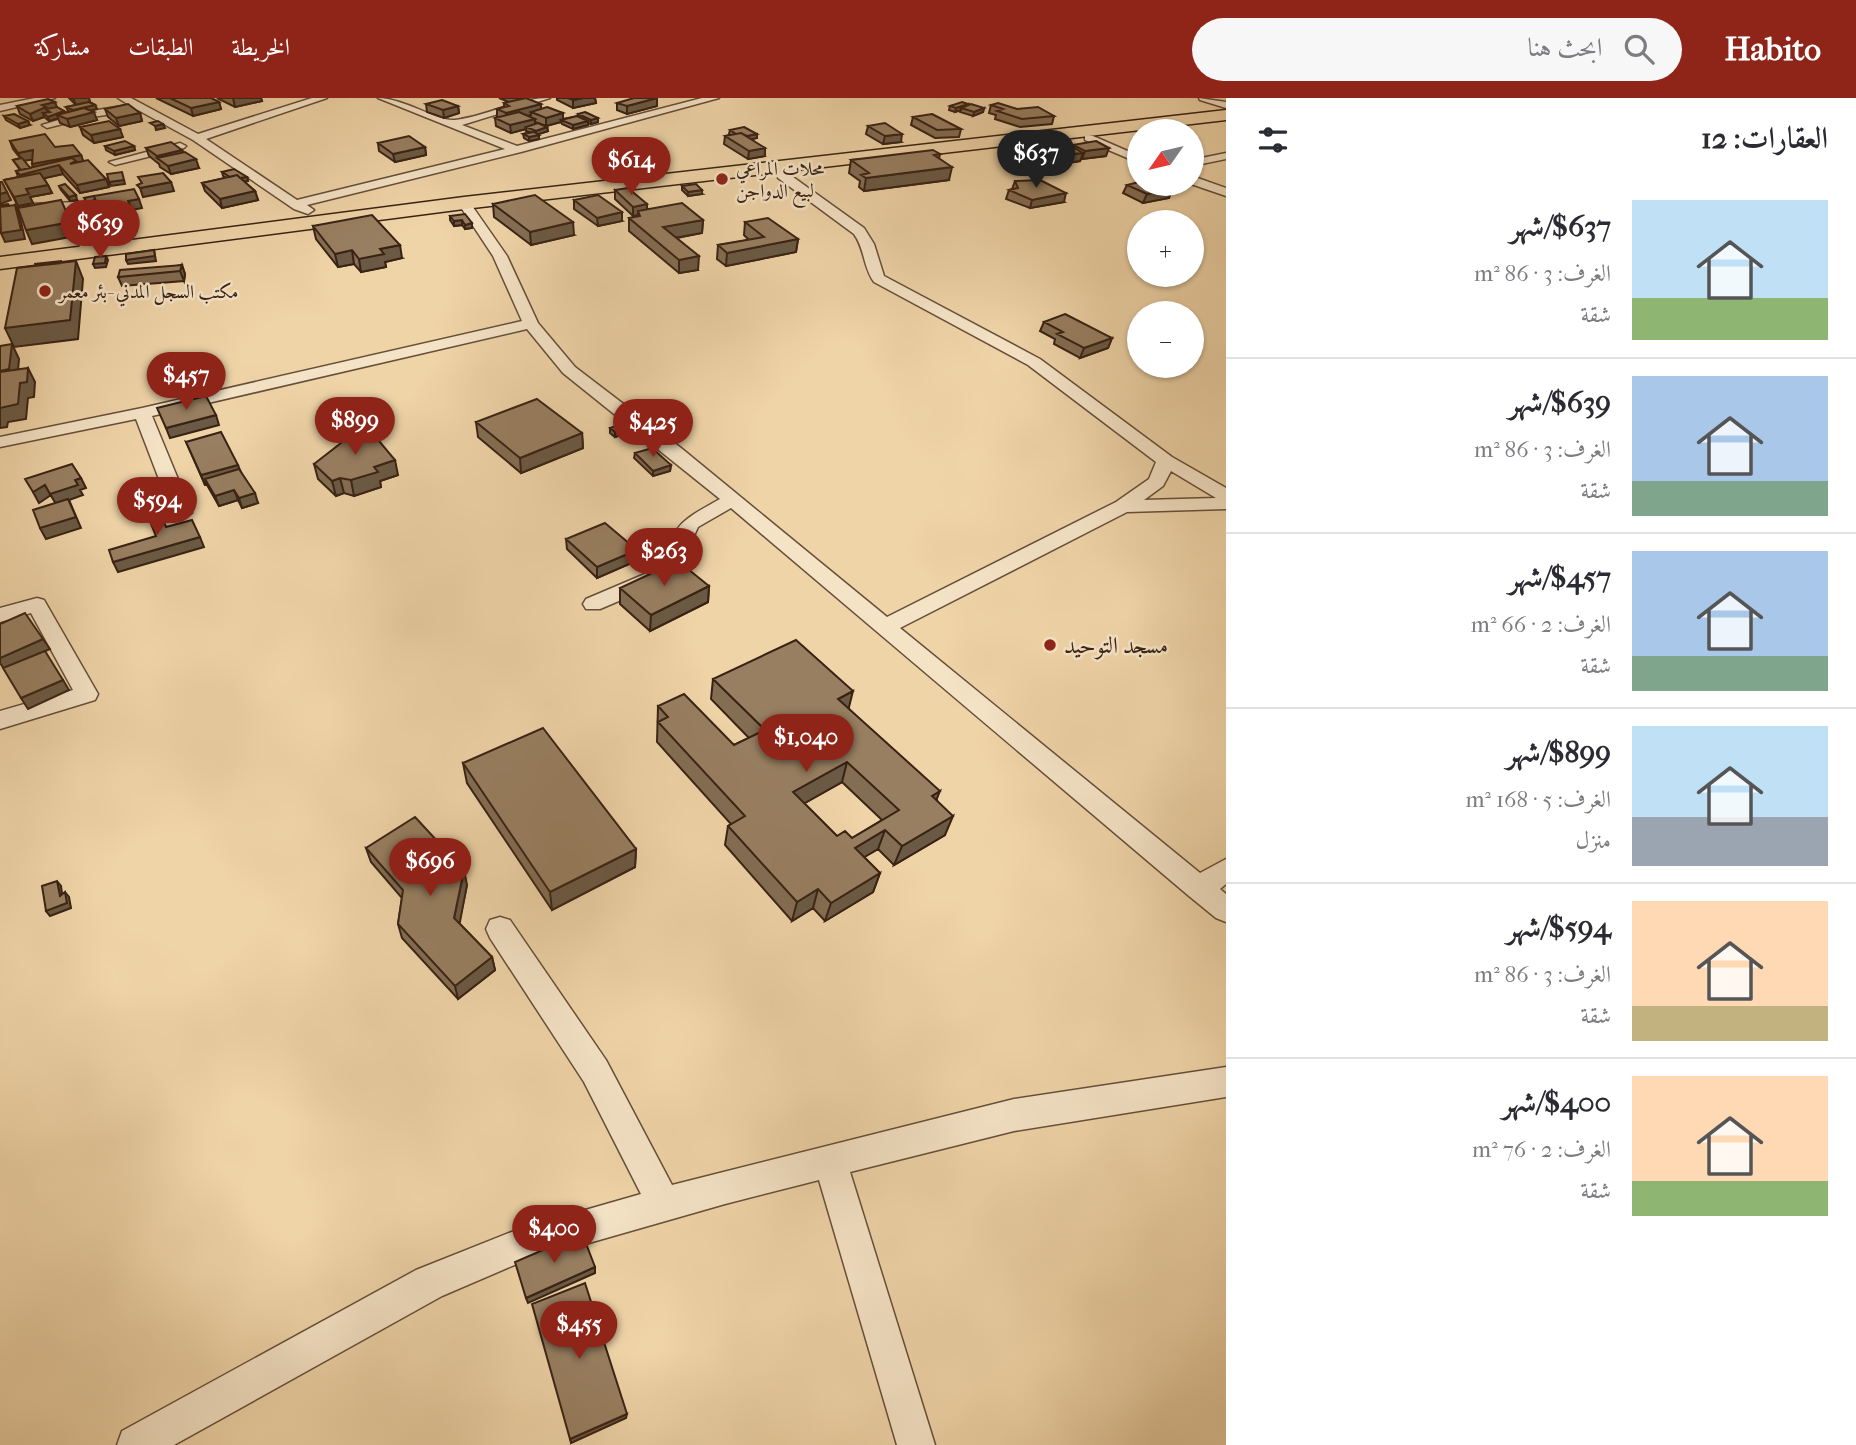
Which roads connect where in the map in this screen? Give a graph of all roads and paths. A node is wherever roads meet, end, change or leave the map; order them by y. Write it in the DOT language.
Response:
graph roads {
  1 [pos="50,98"];
  2 [pos="123,98"];
  3 [pos="322,98"];
  4 [pos="383,98"];
  5 [pos="545,98"];
  6 [pos="714,98"];
  7 [pos="1203,98"];
  8 [pos="1226,105"];
  9 [pos="140,106"];
  10 [pos="0,108"];
  11 [pos="1226,115"];
  12 [pos="1226,122"];
  13 [pos="47,125"];
  14 [pos="451,125"];
  15 [pos="1204,125"];
  16 [pos="1127,133"];
  17 [pos="1089,138"];
  18 [pos="200,140"];
  19 [pos="517,150"];
  20 [pos="1127,155"];
  21 [pos="1226,156"];
  22 [pos="1204,161"];
  23 [pos="115,162"];
  24 [pos="782,175"];
  25 [pos="1204,184"];
  26 [pos="620,190"];
  27 [pos="1226,191"];
  28 [pos="297,205"];
  29 [pos="468,207"];
  30 [pos="31,208"];
  31 [pos="351,218"];
  32 [pos="291,225"];
  33 [pos="250,232"];
  34 [pos="86,252"];
  35 [pos="0,262"];
  36 [pos="531,324"];
  37 [pos="142,413"];
  38 [pos="0,442"];
  39 [pos="1166,461"];
  40 [pos="1226,496"];
  41 [pos="732,500"];
  42 [pos="1226,503"];
  43 [pos="1123,506"];
  44 [pos="182,513"];
  45 [pos="593,604"];
  46 [pos="0,615"];
  47 [pos="884,627"];
  48 [pos="0,720"];
  49 [pos="1226,870"];
  50 [pos="1199,888"];
  51 [pos="1226,911"];
  52 [pos="500,929"];
  53 [pos="1226,1082"];
  54 [pos="830,1161"];
  55 [pos="664,1204"];
  56 [pos="136,1445"];
  57 [pos="916,1445"];
  1 -- 10 [label="street"];
  2 -- 9 [label="street"];
  3 -- 18 [label="street"];
  4 -- 14 [label="street"];
  5 -- 14 [label="street"];
  6 -- 19 [label="street"];
  7 -- 8 [label="street"];
  9 -- 13 [label="street"];
  9 -- 18 [label="street"];
  11 -- 26 [label="highway"];
  12 -- 15 [label="highway"];
  14 -- 19 [label="street"];
  16 -- 17 [label="highway"];
  17 -- 20 [label="street"];
  17 -- 24 [label="highway"];
  18 -- 23 [label="street"];
  18 -- 28 [label="street"];
  19 -- 28 [label="street"];
  21 -- 22 [label="street"];
  24 -- 26 [label="highway"];
  24 -- 39 [label="street"];
  25 -- 27 [label="street"];
  26 -- 29 [label="highway"];
  28 -- 31 [label="street"];
  28 -- 32 [label="street"];
  29 -- 31 [label="highway"];
  29 -- 33 [label="highway"];
  29 -- 36 [label="street"];
  30 -- 34 [label="street"];
  31 -- 32 [label="highway"];
  32 -- 33 [label="highway"];
  33 -- 34 [label="highway"];
  34 -- 35 [label="highway"];
  36 -- 37 [label="street"];
  36 -- 41 [label="street"];
  37 -- 38 [label="street"];
  37 -- 44 [label="street"];
  39 -- 40 [label="street"];
  39 -- 43 [label="street"];
  41 -- 45 [label="street"];
  41 -- 47 [label="street"];
  42 -- 43 [label="street"];
  43 -- 47 [label="street"];
  46 -- 48 [label="street"];
  47 -- 50 [label="street"];
  49 -- 50 [label="street"];
  50 -- 51 [label="street"];
  52 -- 55 [label="street"];
  53 -- 54 [label="street"];
  54 -- 55 [label="street"];
  54 -- 57 [label="street"];
  55 -- 56 [label="street"];
}
